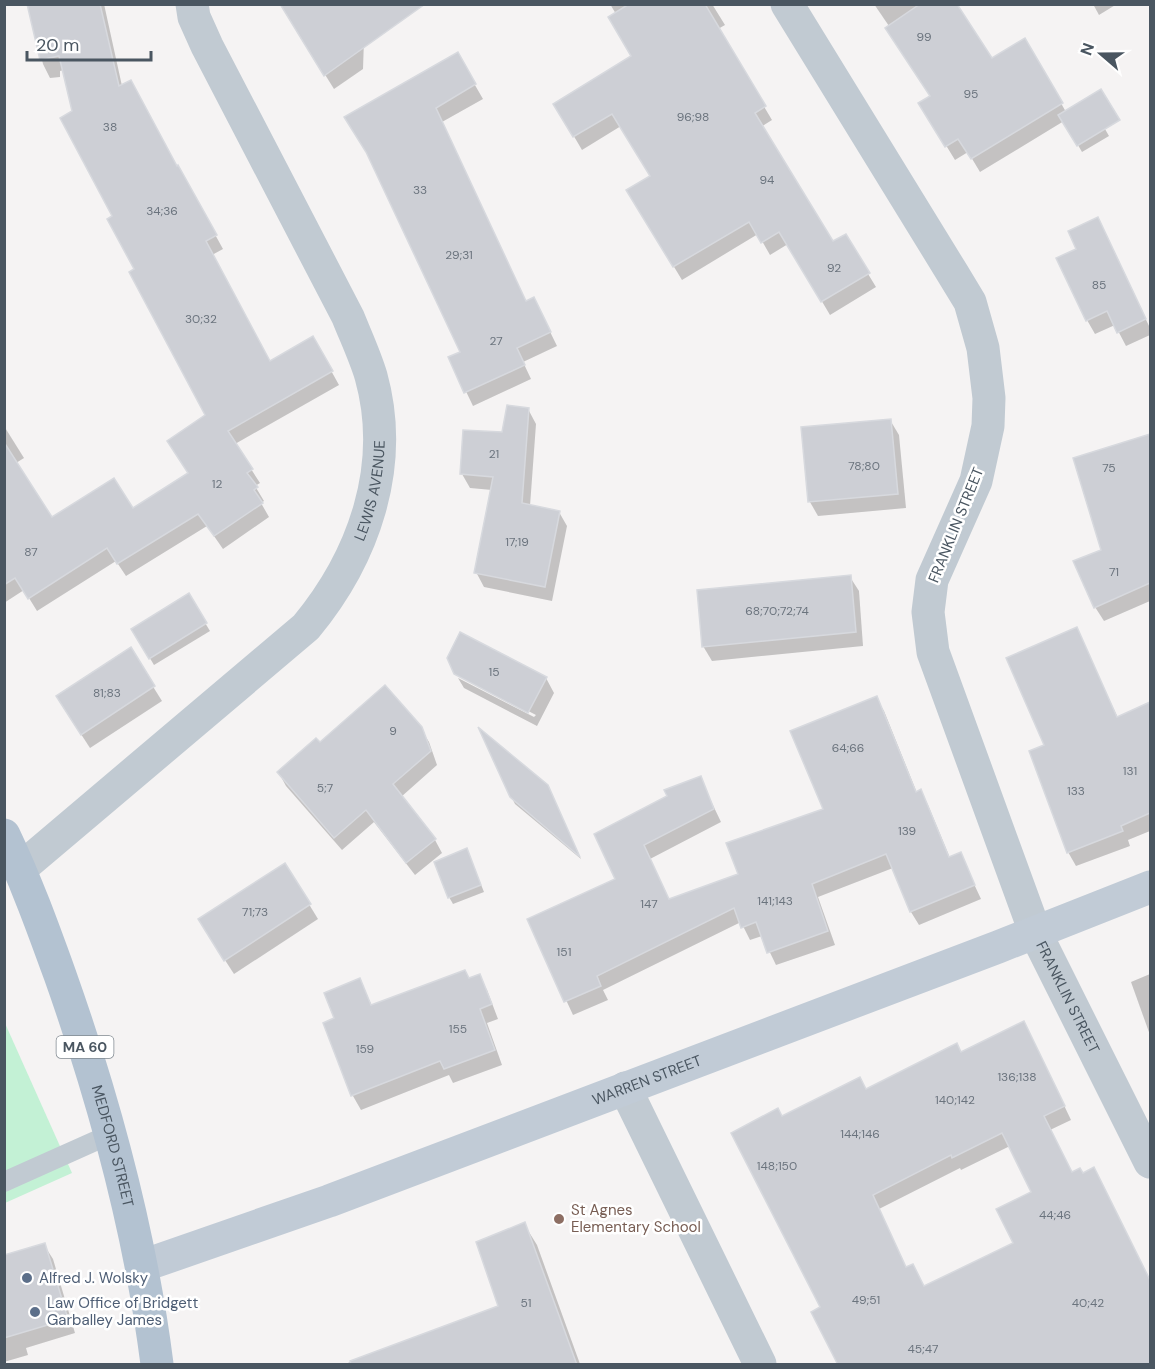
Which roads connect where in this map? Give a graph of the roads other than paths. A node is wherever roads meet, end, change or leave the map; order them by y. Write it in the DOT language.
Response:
graph roads {
  1 [pos="192,4"];
  2 [pos="787,4"];
  3 [pos="4,835"];
  4 [pos="20,869"];
  5 [pos="1150,887"];
  6 [pos="1035,932"];
  7 [pos="625,1088"];
  8 [pos="111,1134"];
  9 [pos="1150,1162"];
  10 [pos="4,1182"];
  11 [pos="142,1266"];
  12 [pos="157,1365"];
  13 [pos="760,1365"];
  1 -- 4 [label="street, LEWIS AVENUE"];
  2 -- 6 [label="street, FRANKLIN STREET"];
  3 -- 4 [label="main road, MEDFORD STREET / MA 60"];
  4 -- 8 [label="main road, MEDFORD STREET / MA 60"];
  5 -- 6 [label="main road, WARREN STREET"];
  6 -- 7 [label="main road, WARREN STREET"];
  6 -- 9 [label="street, FRANKLIN STREET"];
  7 -- 11 [label="main road, WARREN STREET"];
  7 -- 13 [label="street"];
  8 -- 10 [label="lane"];
  8 -- 11 [label="main road, MEDFORD STREET / MA 60"];
  11 -- 12 [label="main road, MEDFORD STREET / MA 60"];
}
